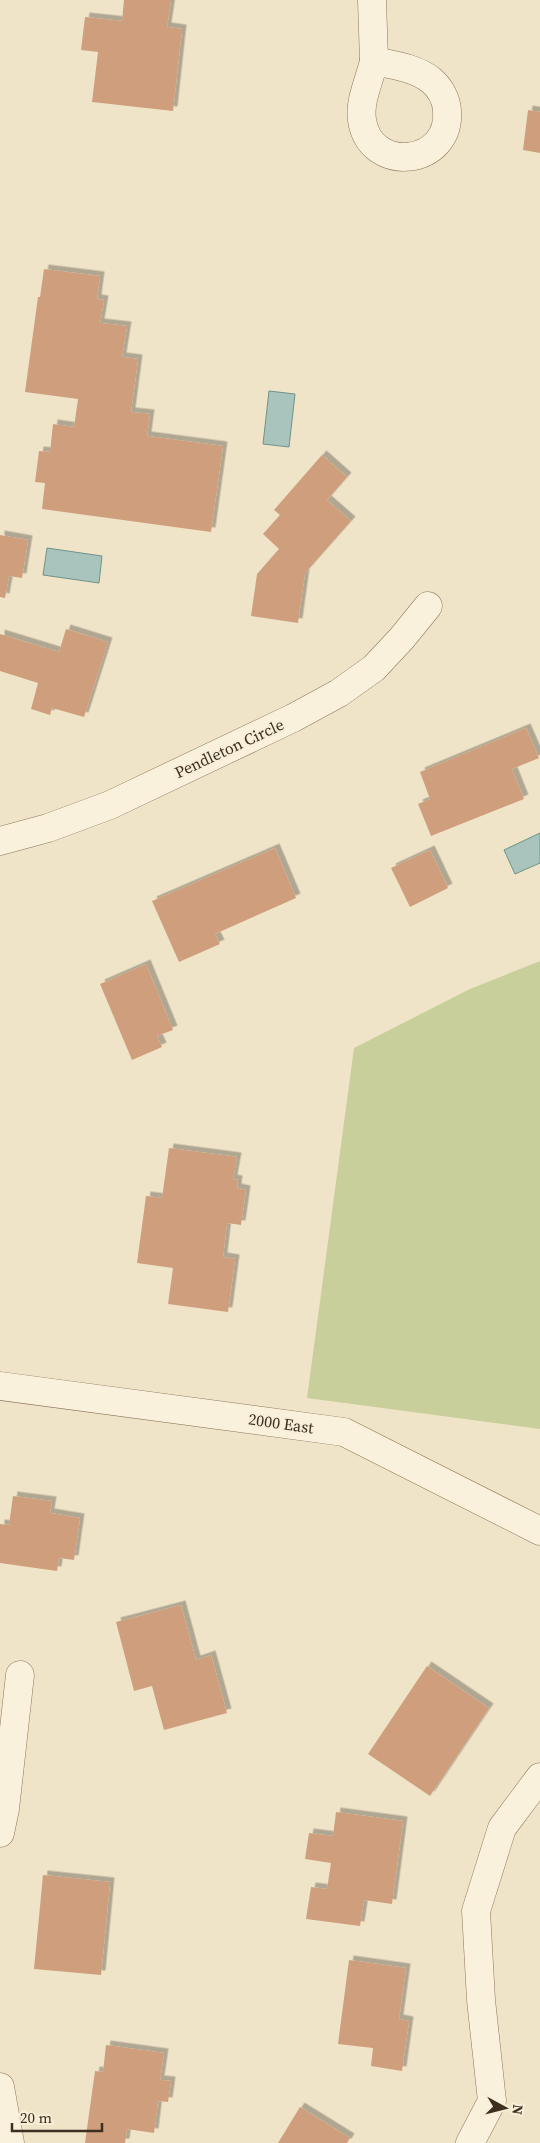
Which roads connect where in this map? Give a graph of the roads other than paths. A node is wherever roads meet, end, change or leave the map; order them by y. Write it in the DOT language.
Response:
graph roads {
  1 [pos="372,0"];
  2 [pos="374,61"];
  3 [pos="428,606"];
  4 [pos="0,841"];
  5 [pos="0,1386"];
  6 [pos="540,1531"];
  7 [pos="20,1675"];
  8 [pos="540,1777"];
  9 [pos="0,1833"];
  10 [pos="0,2087"];
  11 [pos="10,2143"];
  12 [pos="470,2143"];
  1 -- 2 [label="street"];
  3 -- 4 [label="street, Pendleton Circle"];
  5 -- 6 [label="street, 2000 East"];
  7 -- 9 [label="street"];
  8 -- 12 [label="street"];
  10 -- 11 [label="street"];
}
